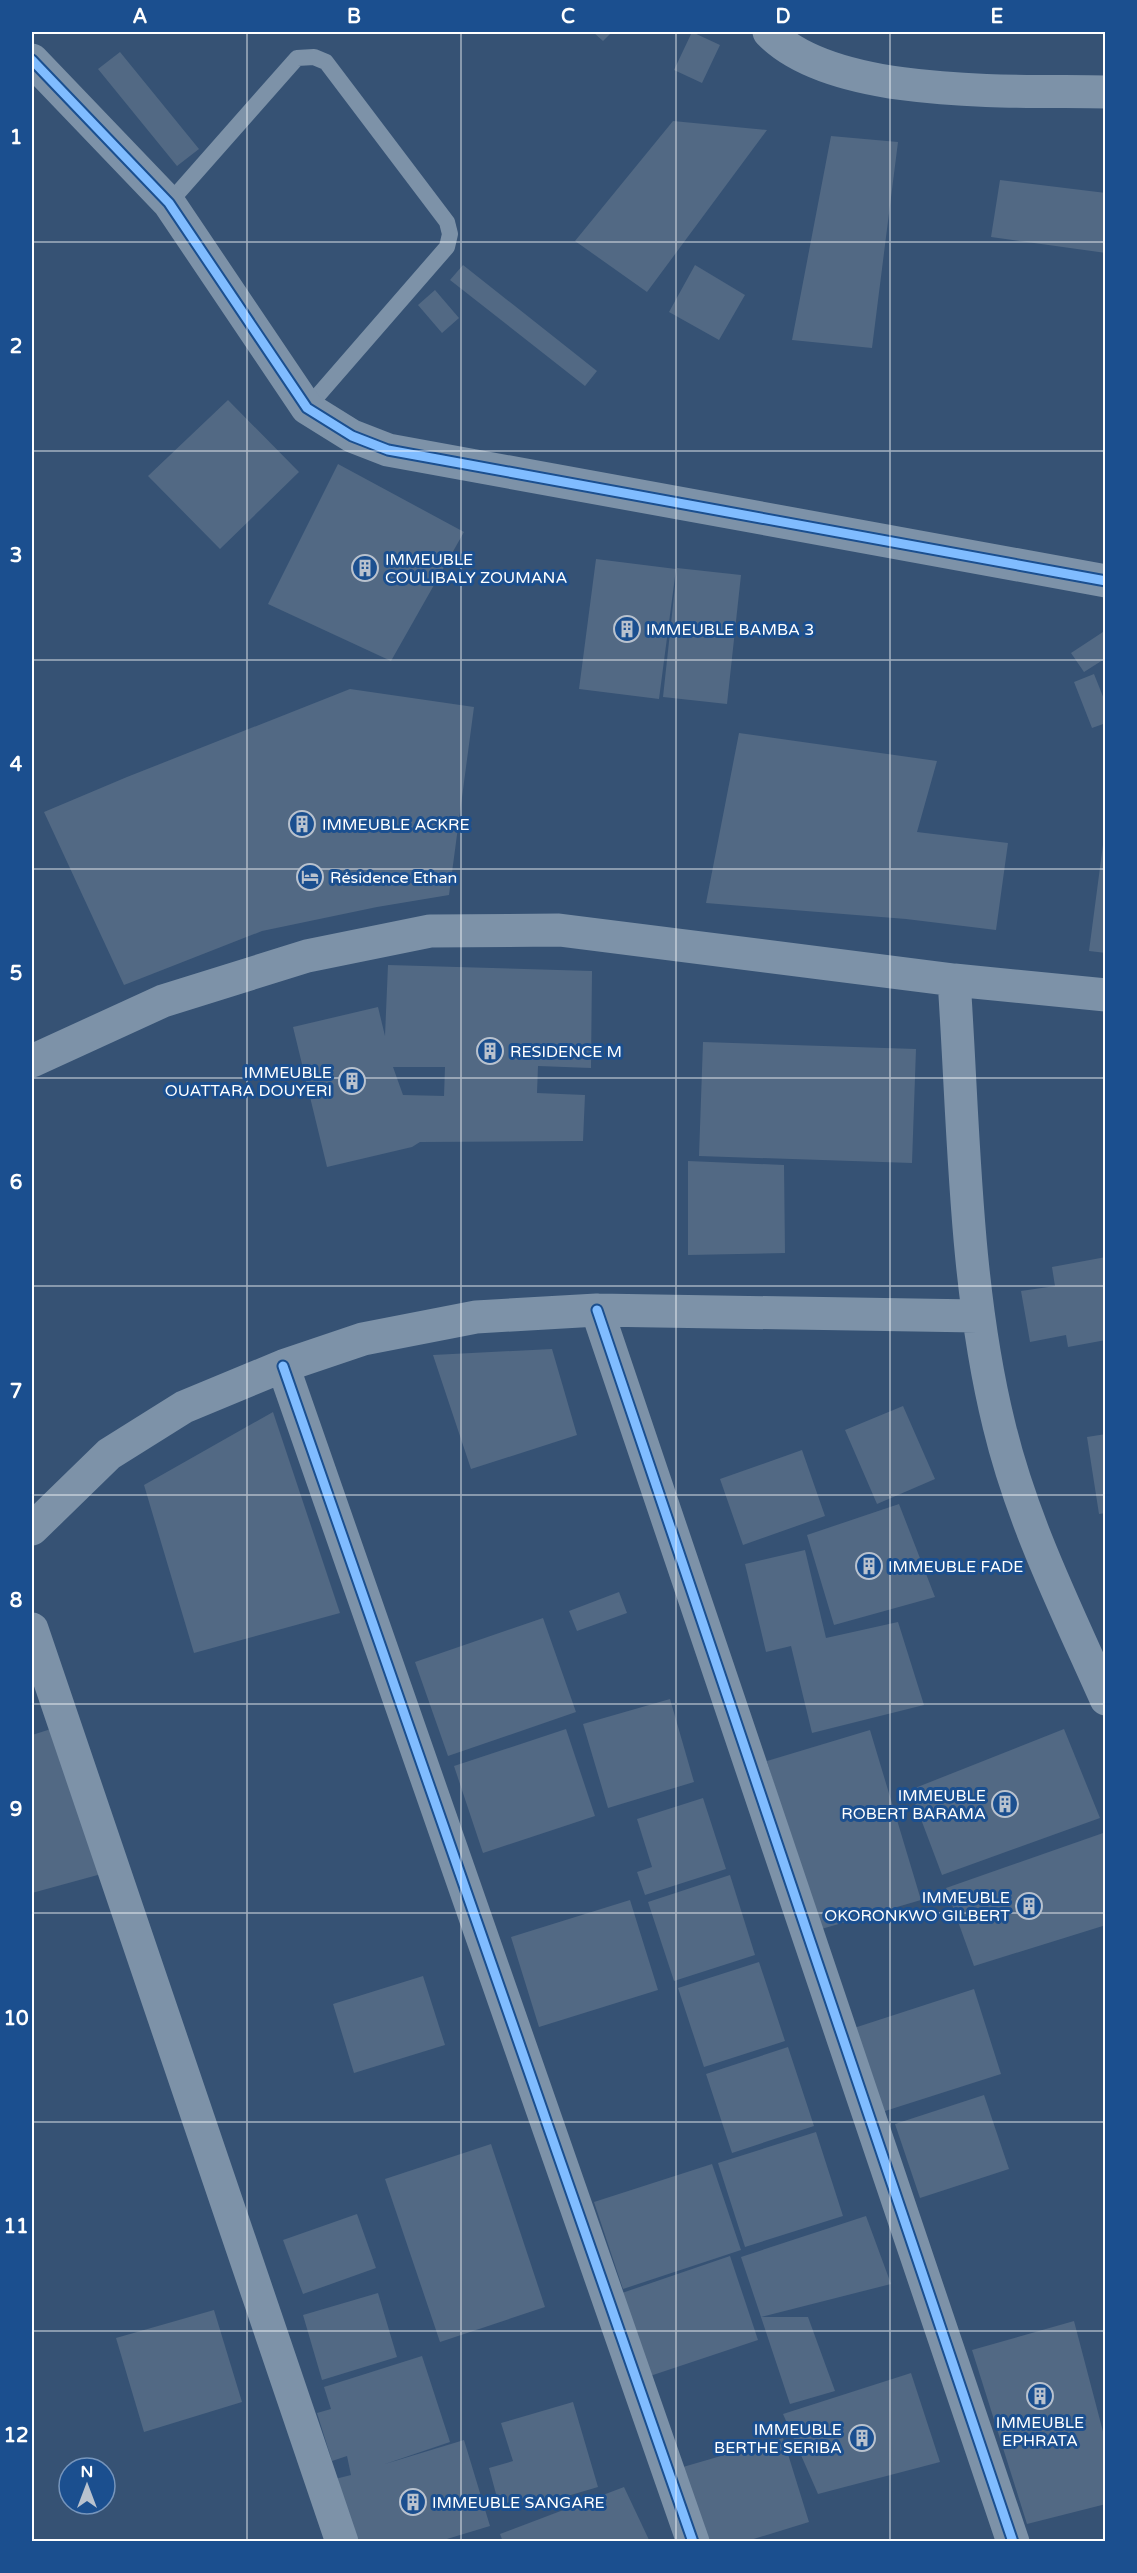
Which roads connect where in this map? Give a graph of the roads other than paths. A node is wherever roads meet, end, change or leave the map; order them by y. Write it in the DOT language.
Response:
graph roads {
  1 [pos="769,32"];
  2 [pos="32,60"];
  3 [pos="1106,92"];
  4 [pos="169,203"];
  5 [pos="307,408"];
  6 [pos="1106,581"];
  7 [pos="954,980"];
  8 [pos="1106,995"];
  9 [pos="32,1061"];
  10 [pos="597,1310"];
  11 [pos="977,1316"];
  12 [pos="283,1366"];
  13 [pos="32,1529"];
  14 [pos="32,1629"];
  15 [pos="1106,1699"];
  16 [pos="342,2541"];
  17 [pos="693,2541"];
  18 [pos="1013,2541"];
  1 -- 3 [label="street"];
  2 -- 4 [label="street"];
  4 -- 5 [label="street"];
  4 -- 5 [label="lane"];
  5 -- 6 [label="street"];
  7 -- 8 [label="street"];
  7 -- 9 [label="street"];
  7 -- 11 [label="street"];
  10 -- 11 [label="street"];
  10 -- 12 [label="street"];
  10 -- 18 [label="street"];
  11 -- 15 [label="street"];
  12 -- 13 [label="street"];
  12 -- 17 [label="street"];
  14 -- 16 [label="street"];
}
